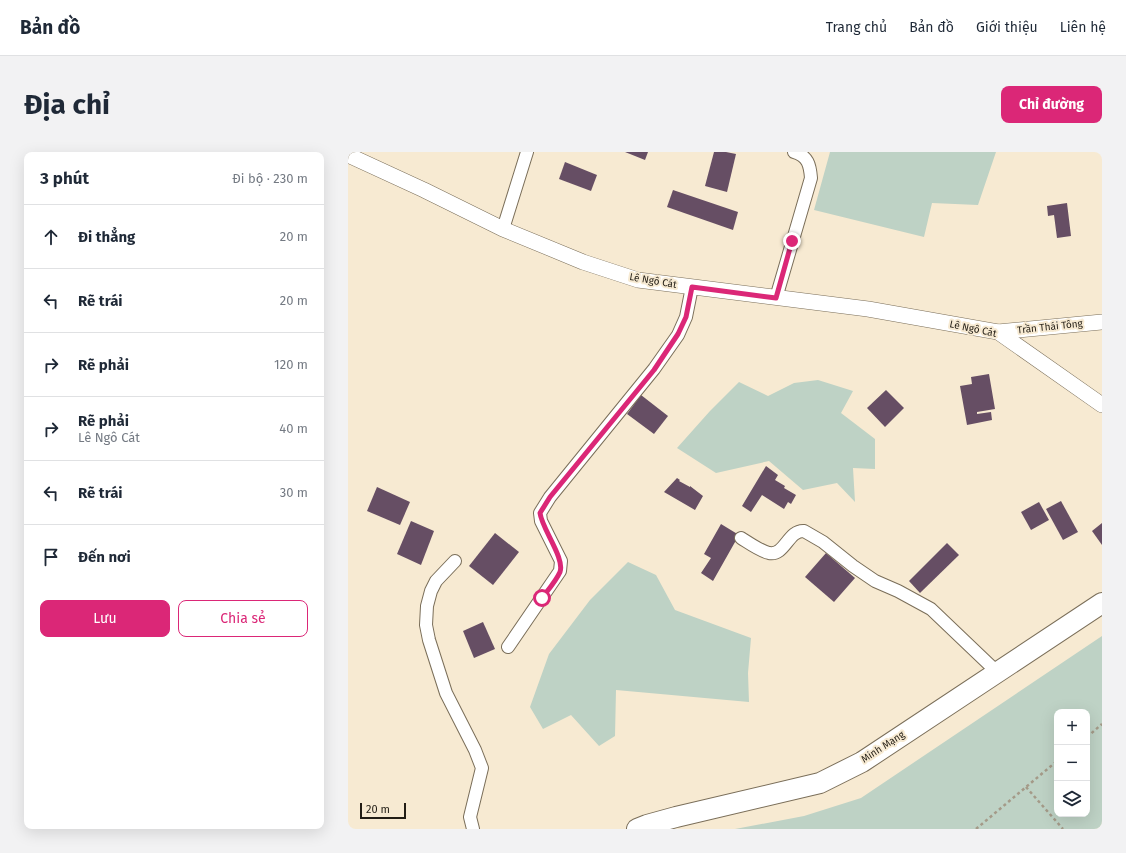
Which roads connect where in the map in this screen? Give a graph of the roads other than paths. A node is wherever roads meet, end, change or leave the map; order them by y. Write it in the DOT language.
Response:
graph roads {
  1 [pos="527,152"];
  2 [pos="794,152"];
  3 [pos="348,155"];
  4 [pos="503,229"];
  5 [pos="692,287"];
  6 [pos="776,298"];
  7 [pos="1102,322"];
  8 [pos="998,332"];
  9 [pos="1102,405"];
  10 [pos="741,538"];
  11 [pos="455,561"];
  12 [pos="1102,603"];
  13 [pos="508,647"];
  14 [pos="997,672"];
  15 [pos="473,829"];
  16 [pos="637,829"];
  1 -- 4 [label="street"];
  2 -- 6 [label="street"];
  3 -- 4 [label="street, Lê Ngô Cát"];
  4 -- 5 [label="street, Lê Ngô Cát"];
  5 -- 6 [label="street, Lê Ngô Cát"];
  5 -- 13 [label="street"];
  6 -- 8 [label="street, Lê Ngô Cát"];
  7 -- 8 [label="street, Trần Thái Tông"];
  8 -- 9 [label="street, Lê Ngô Cát"];
  10 -- 14 [label="street"];
  11 -- 15 [label="street"];
  12 -- 14 [label="highway, Minh Mạng"];
  14 -- 16 [label="highway, Minh Mạng"];
}
